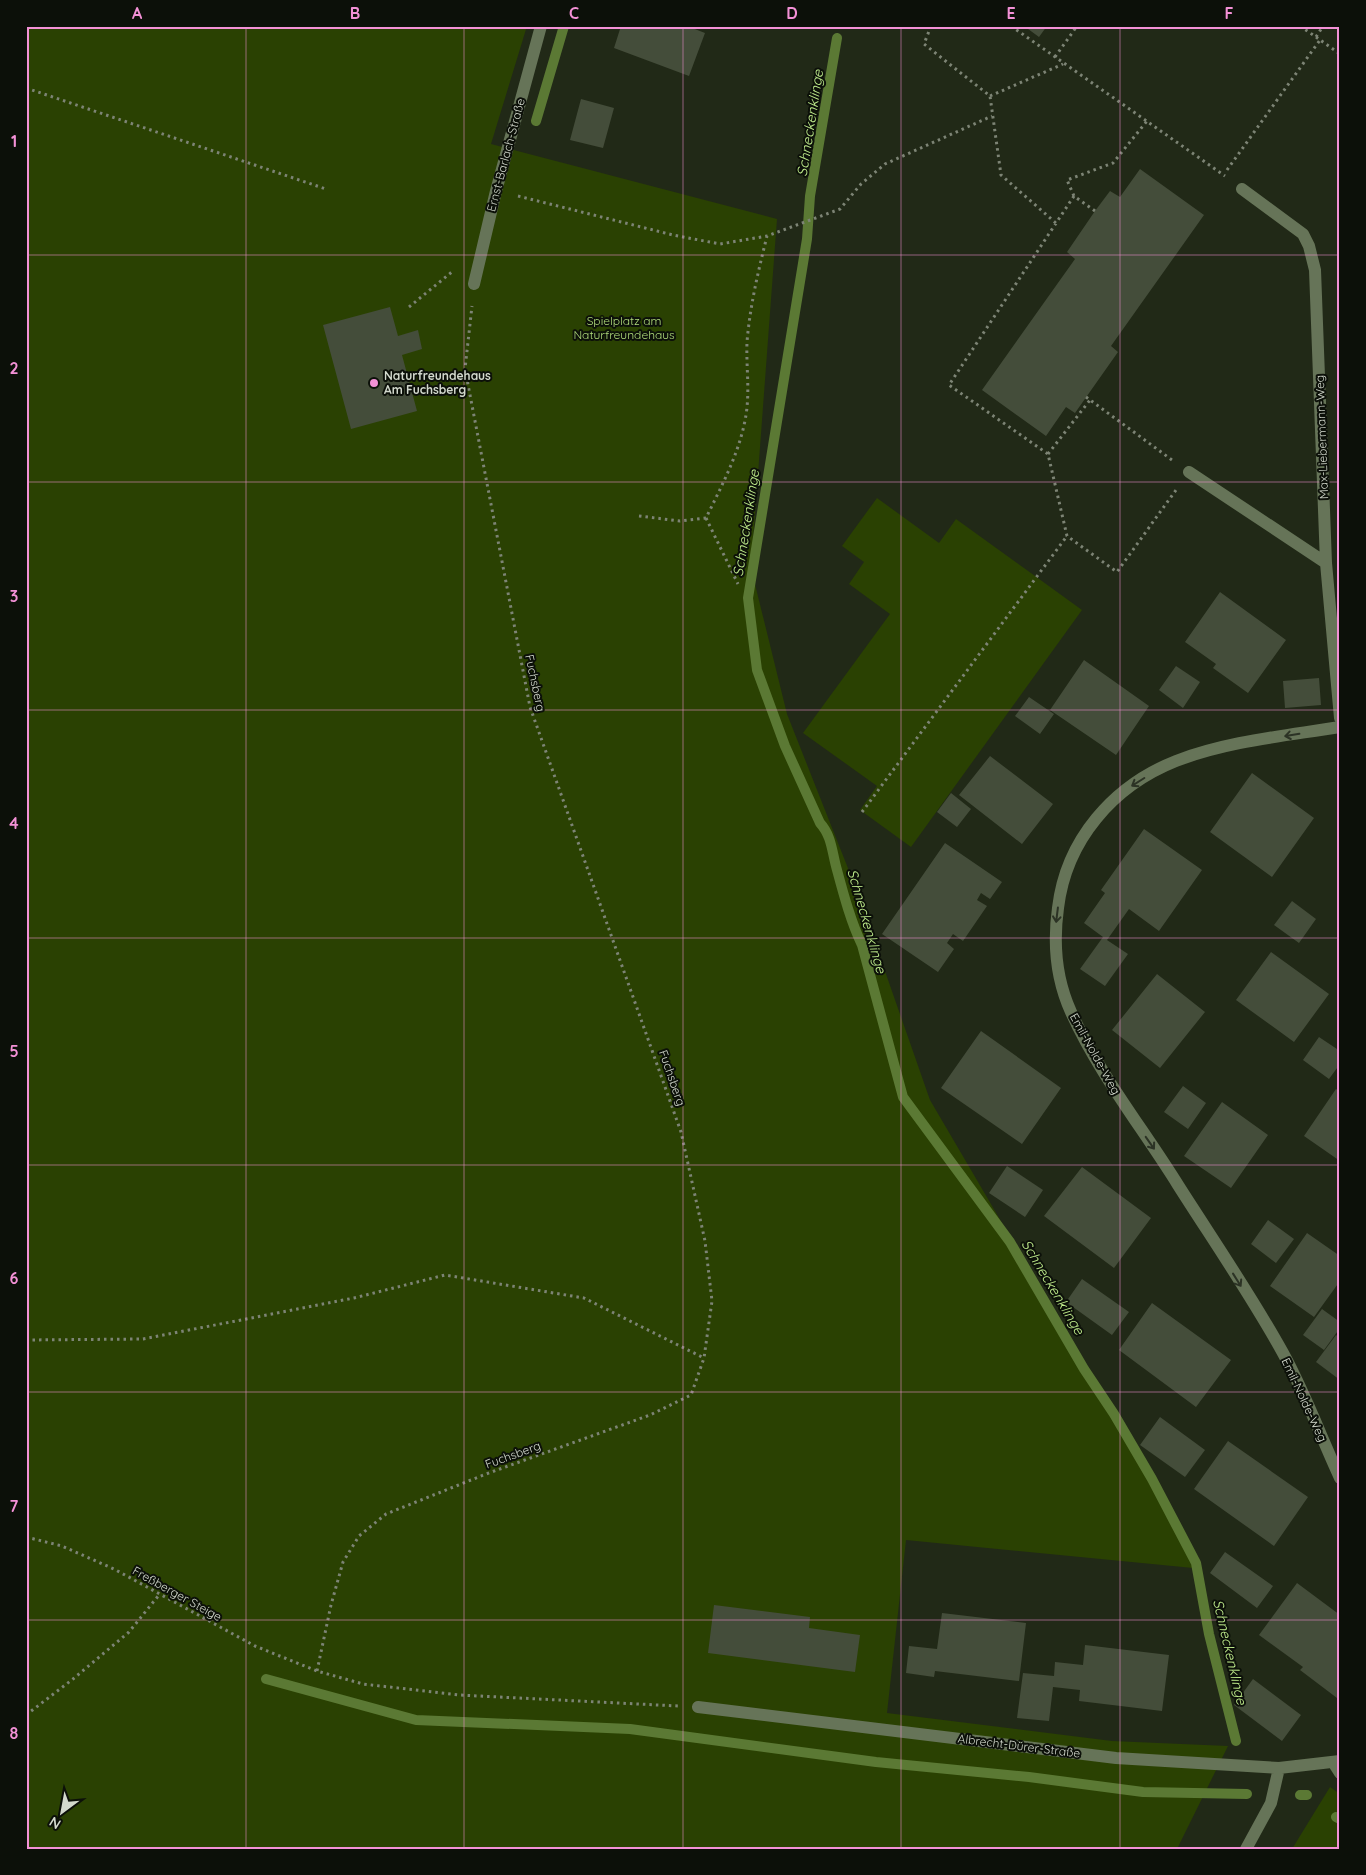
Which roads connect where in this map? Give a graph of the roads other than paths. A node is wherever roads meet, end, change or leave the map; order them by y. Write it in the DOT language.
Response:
graph roads {
  1 [pos="541,26"];
  2 [pos="1242,188"];
  3 [pos="474,284"];
  4 [pos="1189,472"];
  5 [pos="1326,563"];
  6 [pos="1340,718"];
  7 [pos="1340,727"];
  8 [pos="1340,1478"];
  9 [pos="698,1707"];
  10 [pos="1338,1765"];
  11 [pos="1279,1768"];
  12 [pos="1246,1849"];
  1 -- 3 [label="street, Ernst-Barlach-Straße"];
  2 -- 5 [label="street, Max-Liebermann-Weg"];
  4 -- 5 [label="street"];
  5 -- 6 [label="street, Max-Liebermann-Weg"];
  7 -- 8 [label="street, Emil-Nolde-Weg, one-way"];
  9 -- 11 [label="street, Albrecht-Dürer-Straße"];
  10 -- 11 [label="street, Albrecht-Dürer-Straße"];
  11 -- 12 [label="street"];
}
